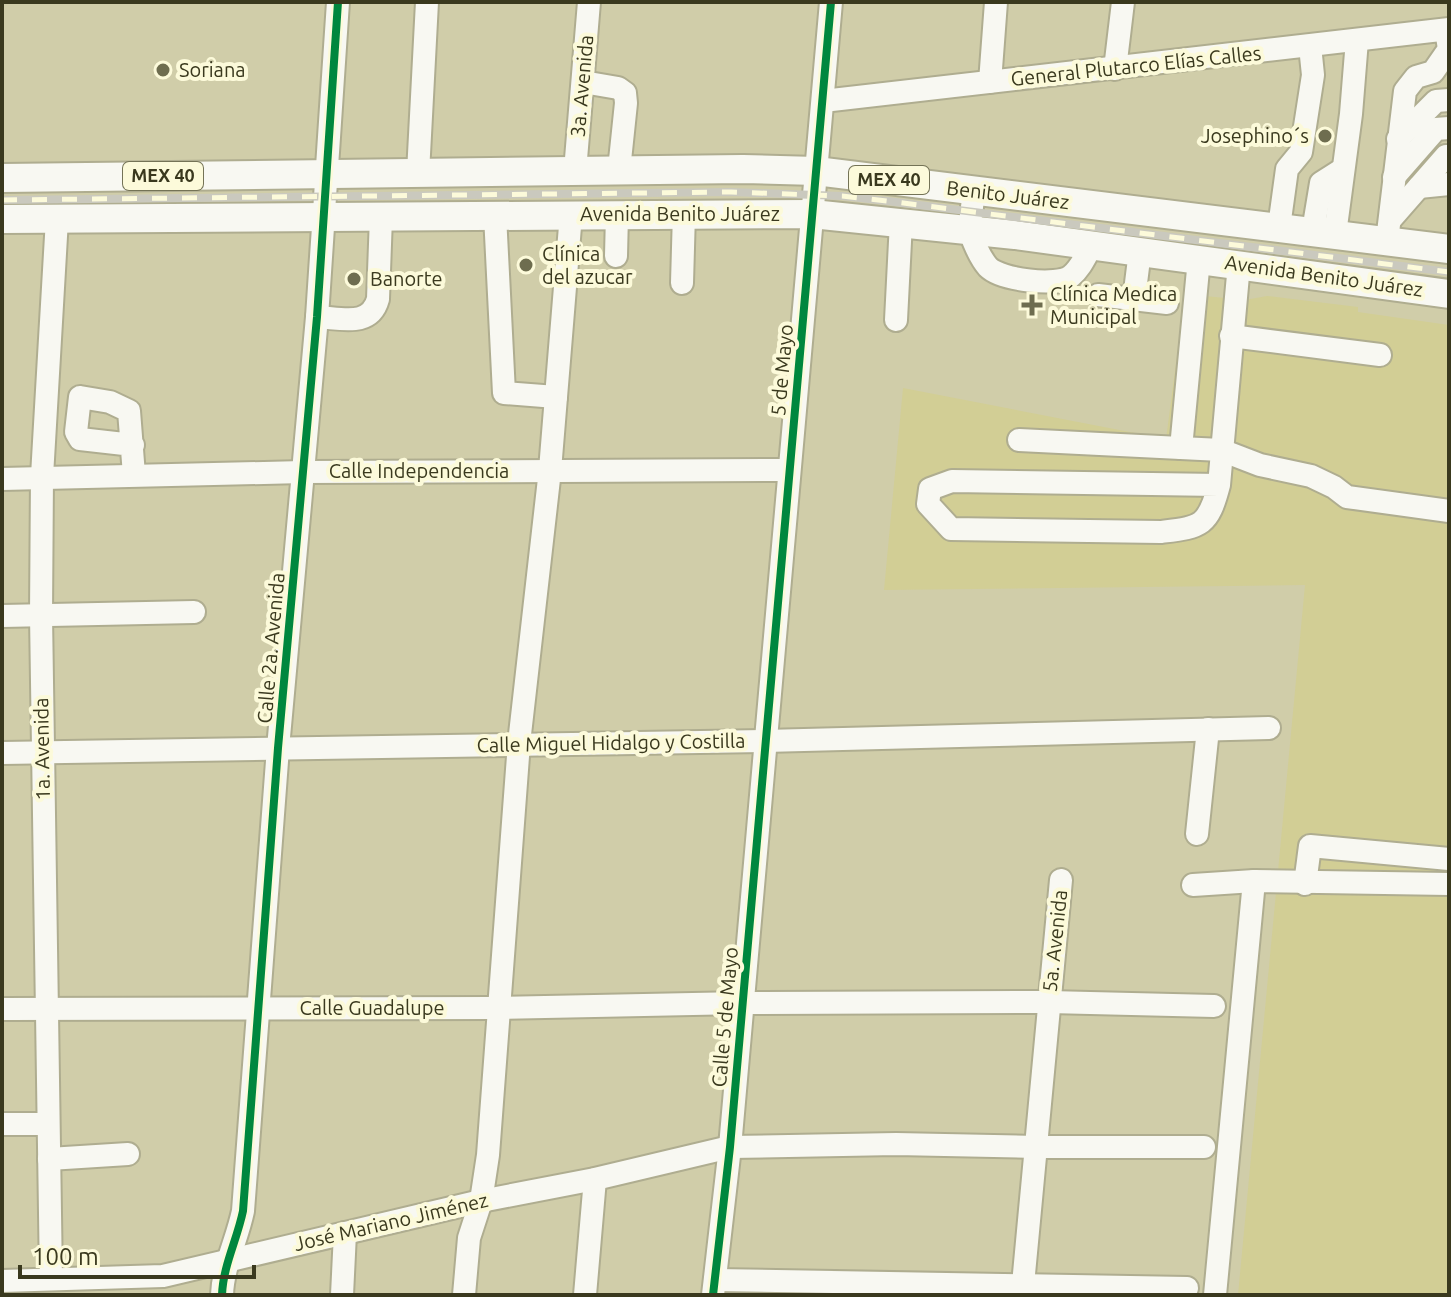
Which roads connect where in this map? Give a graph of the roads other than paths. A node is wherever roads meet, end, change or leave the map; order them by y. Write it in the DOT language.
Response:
graph roads {
  1 [pos="338,2"];
  2 [pos="427,2"];
  3 [pos="589,2"];
  4 [pos="831,2"];
  5 [pos="996,2"];
  6 [pos="1123,2"];
  7 [pos="1448,30"];
  8 [pos="1357,40"];
  9 [pos="1310,46"];
  10 [pos="1115,69"];
  11 [pos="1441,71"];
  12 [pos="583,82"];
  13 [pos="990,82"];
  14 [pos="1449,100"];
  15 [pos="823,101"];
  16 [pos="1449,128"];
  17 [pos="1398,139"];
  18 [pos="1447,156"];
  19 [pos="619,170"];
  20 [pos="575,171"];
  21 [pos="816,171"];
  22 [pos="418,173"];
  23 [pos="325,174"];
  24 [pos="1394,177"];
  25 [pos="2,178"];
  26 [pos="1449,184"];
  27 [pos="1419,187"];
  28 [pos="974,191"];
  29 [pos="1019,197"];
  30 [pos="684,213"];
  31 [pos="571,214"];
  32 [pos="617,214"];
  33 [pos="812,214"];
  34 [pos="495,215"];
  35 [pos="322,217"];
  36 [pos="381,217"];
  37 [pos="2,219"];
  38 [pos="57,219"];
  39 [pos="901,222"];
  40 [pos="1279,227"];
  41 [pos="970,230"];
  42 [pos="1389,230"];
  43 [pos="1324,232"];
  44 [pos="1015,235"];
  45 [pos="1092,245"];
  46 [pos="1449,249"];
  47 [pos="1140,251"];
  48 [pos="616,256"];
  49 [pos="1199,259"];
  50 [pos="1239,264"];
  51 [pos="682,283"];
  52 [pos="1449,294"];
  53 [pos="1098,295"];
  54 [pos="1134,299"];
  55 [pos="1167,303"];
  56 [pos="317,317"];
  57 [pos="896,320"];
  58 [pos="1231,336"];
  59 [pos="1380,355"];
  60 [pos="47,393"];
  61 [pos="80,397"];
  62 [pos="556,397"];
  63 [pos="1019,440"];
  64 [pos="133,445"];
  65 [pos="1181,448"];
  66 [pos="1221,450"];
  67 [pos="550,470"];
  68 [pos="789,470"];
  69 [pos="303,472"];
  70 [pos="134,475"];
  71 [pos="42,476"];
  72 [pos="2,479"];
  73 [pos="1219,485"];
  74 [pos="1449,511"];
  75 [pos="194,612"];
  76 [pos="41,615"];
  77 [pos="2,616"];
  78 [pos="1269,728"];
  79 [pos="1208,729"];
  80 [pos="765,741"];
  81 [pos="519,743"];
  82 [pos="278,748"];
  83 [pos="41,752"];
  84 [pos="2,753"];
  85 [pos="1197,834"];
  86 [pos="1449,859"];
  87 [pos="1061,880"];
  88 [pos="1254,881"];
  89 [pos="1305,884"];
  90 [pos="1449,884"];
  91 [pos="1193,885"];
  92 [pos="1049,1002"];
  93 [pos="742,1003"];
  94 [pos="1214,1006"];
  95 [pos="257,1007"];
  96 [pos="48,1008"];
  97 [pos="497,1008"];
  98 [pos="2,1009"];
  99 [pos="2,1124"];
  100 [pos="48,1124"];
  101 [pos="730,1147"];
  102 [pos="1036,1147"];
  103 [pos="1204,1147"];
  104 [pos="128,1154"];
  105 [pos="49,1159"];
  106 [pos="595,1179"];
  107 [pos="481,1201"];
  108 [pos="345,1233"];
  109 [pos="229,1260"];
  110 [pos="51,1279"];
  111 [pos="6,1285"];
  112 [pos="714,1288"];
  113 [pos="1187,1288"];
  114 [pos="1023,1291"];
  115 [pos="222,1295"];
  116 [pos="342,1295"];
  117 [pos="464,1295"];
  118 [pos="585,1295"];
  119 [pos="1215,1295"];
  1 -- 23 [label="street, Calle 2a. Avenida"];
  2 -- 22 [label="street"];
  3 -- 12 [label="street, 3a. Avenida"];
  4 -- 15 [label="street, 5 de Mayo"];
  5 -- 13 [label="street"];
  6 -- 10 [label="street"];
  7 -- 8 [label="street, General Plutarco Elías Calles"];
  7 -- 11 [label="street"];
  8 -- 9 [label="street, General Plutarco Elías Calles"];
  8 -- 43 [label="street"];
  9 -- 10 [label="street, General Plutarco Elías Calles"];
  9 -- 40 [label="street"];
  10 -- 13 [label="street, General Plutarco Elías Calles"];
  11 -- 17 [label="street"];
  12 -- 19 [label="street"];
  12 -- 20 [label="street, 3a. Avenida"];
  13 -- 15 [label="street, General Plutarco Elías Calles"];
  14 -- 17 [label="street"];
  15 -- 21 [label="street, 5 de Mayo"];
  16 -- 24 [label="street"];
  17 -- 24 [label="street"];
  18 -- 27 [label="street"];
  19 -- 20 [label="main road, Benito Juárez / MEX 40"];
  19 -- 21 [label="main road, Benito Juárez / MEX 40"];
  20 -- 22 [label="main road, Benito Juárez / MEX 40"];
  21 -- 28 [label="main road, Benito Juárez / MEX 40"];
  21 -- 33 [label="street, 5 de Mayo"];
  22 -- 23 [label="main road, Benito Juárez / MEX 40"];
  23 -- 25 [label="main road, MEX 40"];
  23 -- 35 [label="street, Calle 2a. Avenida"];
  24 -- 42 [label="street"];
  26 -- 27 [label="street"];
  27 -- 42 [label="street"];
  28 -- 29 [label="main road, Benito Juárez / MEX 40"];
  28 -- 41 [label="street"];
  29 -- 40 [label="main road, Benito Juárez / MEX 40"];
  29 -- 44 [label="main road"];
  30 -- 32 [label="main road, Avenida Benito Juárez / MEX 40"];
  30 -- 33 [label="main road, Avenida Benito Juárez / MEX 40"];
  30 -- 51 [label="street"];
  31 -- 32 [label="main road, Avenida Benito Juárez / MEX 40"];
  31 -- 34 [label="main road, Avenida Benito Juárez / MEX 40"];
  31 -- 62 [label="street"];
  32 -- 48 [label="street"];
  33 -- 39 [label="main road, Avenida Benito Juárez / MEX 40"];
  33 -- 68 [label="street, 5 de Mayo"];
  34 -- 36 [label="main road, Avenida Benito Juárez / MEX 40"];
  34 -- 62 [label="street"];
  35 -- 36 [label="main road, Avenida Benito Juárez / MEX 40"];
  35 -- 38 [label="main road, Avenida Benito Juárez / MEX 40"];
  35 -- 56 [label="street, Calle 2a. Avenida"];
  36 -- 56 [label="street"];
  37 -- 38 [label="main road, Avenida Benito Juárez / MEX 40"];
  38 -- 60 [label="street, 1a. Avenida"];
  39 -- 41 [label="main road, Avenida Benito Juárez / MEX 40"];
  39 -- 57 [label="street"];
  40 -- 43 [label="main road, Benito Juárez / MEX 40"];
  41 -- 44 [label="main road, Avenida Benito Juárez / MEX 40"];
  41 -- 45 [label="street"];
  42 -- 43 [label="main road, Benito Juárez / MEX 40"];
  42 -- 46 [label="main road, Benito Juárez / MEX 40"];
  44 -- 45 [label="main road, Avenida Benito Juárez / MEX 40"];
  45 -- 47 [label="main road, Avenida Benito Juárez / MEX 40"];
  47 -- 49 [label="main road, Avenida Benito Juárez / MEX 40"];
  47 -- 54 [label="street"];
  49 -- 50 [label="main road, Avenida Benito Juárez / MEX 40"];
  49 -- 65 [label="street"];
  50 -- 52 [label="main road, Avenida Benito Juárez / MEX 40"];
  50 -- 58 [label="street"];
  53 -- 54 [label="street"];
  54 -- 55 [label="street"];
  56 -- 69 [label="street, Calle 2a. Avenida"];
  58 -- 59 [label="street"];
  58 -- 66 [label="street"];
  60 -- 61 [label="street"];
  60 -- 71 [label="street, 1a. Avenida"];
  61 -- 64 [label="street"];
  61 -- 64 [label="street"];
  62 -- 67 [label="street"];
  63 -- 65 [label="street"];
  64 -- 70 [label="street"];
  65 -- 66 [label="street"];
  66 -- 73 [label="street"];
  66 -- 74 [label="street"];
  67 -- 68 [label="street, Calle Independencia"];
  67 -- 69 [label="street, Calle Independencia"];
  67 -- 81 [label="street"];
  68 -- 80 [label="street, 5 de Mayo"];
  69 -- 70 [label="street, Calle Independencia"];
  69 -- 82 [label="street, Calle 2a. Avenida"];
  70 -- 71 [label="street, Calle Independencia"];
  71 -- 72 [label="street, Calle Independencia"];
  71 -- 76 [label="street, 1a. Avenida"];
  73 -- 73 [label="street"];
  75 -- 76 [label="street"];
  76 -- 77 [label="street"];
  76 -- 83 [label="street, 1a. Avenida"];
  78 -- 79 [label="street, Calle Miguel Hidalgo y Costilla"];
  79 -- 80 [label="street, Calle Miguel Hidalgo y Costilla"];
  79 -- 85 [label="street"];
  80 -- 81 [label="street, Calle Miguel Hidalgo y Costilla"];
  80 -- 93 [label="street, Calle 5 de Mayo"];
  81 -- 82 [label="street, Calle Miguel Hidalgo y Costilla"];
  81 -- 97 [label="street"];
  82 -- 83 [label="street, Calle Miguel Hidalgo y Costilla"];
  82 -- 95 [label="street, Calle 2a. Avenida"];
  83 -- 84 [label="street, Calle Miguel Hidalgo y Costilla"];
  83 -- 96 [label="street, 1a. Avenida"];
  86 -- 89 [label="street"];
  87 -- 92 [label="street, 5a. Avenida"];
  88 -- 89 [label="street"];
  88 -- 91 [label="street"];
  88 -- 119 [label="street"];
  89 -- 90 [label="street"];
  92 -- 93 [label="street, Calle Guadalupe"];
  92 -- 94 [label="street, Calle Guadalupe"];
  92 -- 102 [label="street, 5a. Avenida"];
  93 -- 97 [label="street, Calle Guadalupe"];
  93 -- 101 [label="street, Calle 5 de Mayo"];
  95 -- 96 [label="street, Calle Guadalupe"];
  95 -- 97 [label="street, Calle Guadalupe"];
  95 -- 109 [label="street, Calle 2a. Avenida"];
  96 -- 98 [label="street, Calle Guadalupe"];
  96 -- 100 [label="street, 1a. Avenida"];
  97 -- 107 [label="street"];
  99 -- 100 [label="street"];
  100 -- 105 [label="street, 1a. Avenida"];
  101 -- 102 [label="street, José Mariano Jiménez"];
  101 -- 106 [label="street, José Mariano Jiménez"];
  101 -- 112 [label="street, Calle 5 de Mayo"];
  102 -- 103 [label="street, José Mariano Jiménez"];
  102 -- 114 [label="street, 5a. Avenida"];
  104 -- 105 [label="street"];
  105 -- 110 [label="street, 1a. Avenida"];
  106 -- 107 [label="street, José Mariano Jiménez"];
  106 -- 118 [label="street"];
  107 -- 108 [label="street, José Mariano Jiménez"];
  107 -- 117 [label="street"];
  108 -- 109 [label="street, José Mariano Jiménez"];
  108 -- 116 [label="street"];
  109 -- 110 [label="street, José Mariano Jiménez"];
  109 -- 115 [label="street, Calle 2a. Avenida"];
  110 -- 111 [label="street, José Mariano Jiménez"];
  112 -- 114 [label="street"];
  113 -- 114 [label="street"];
}
